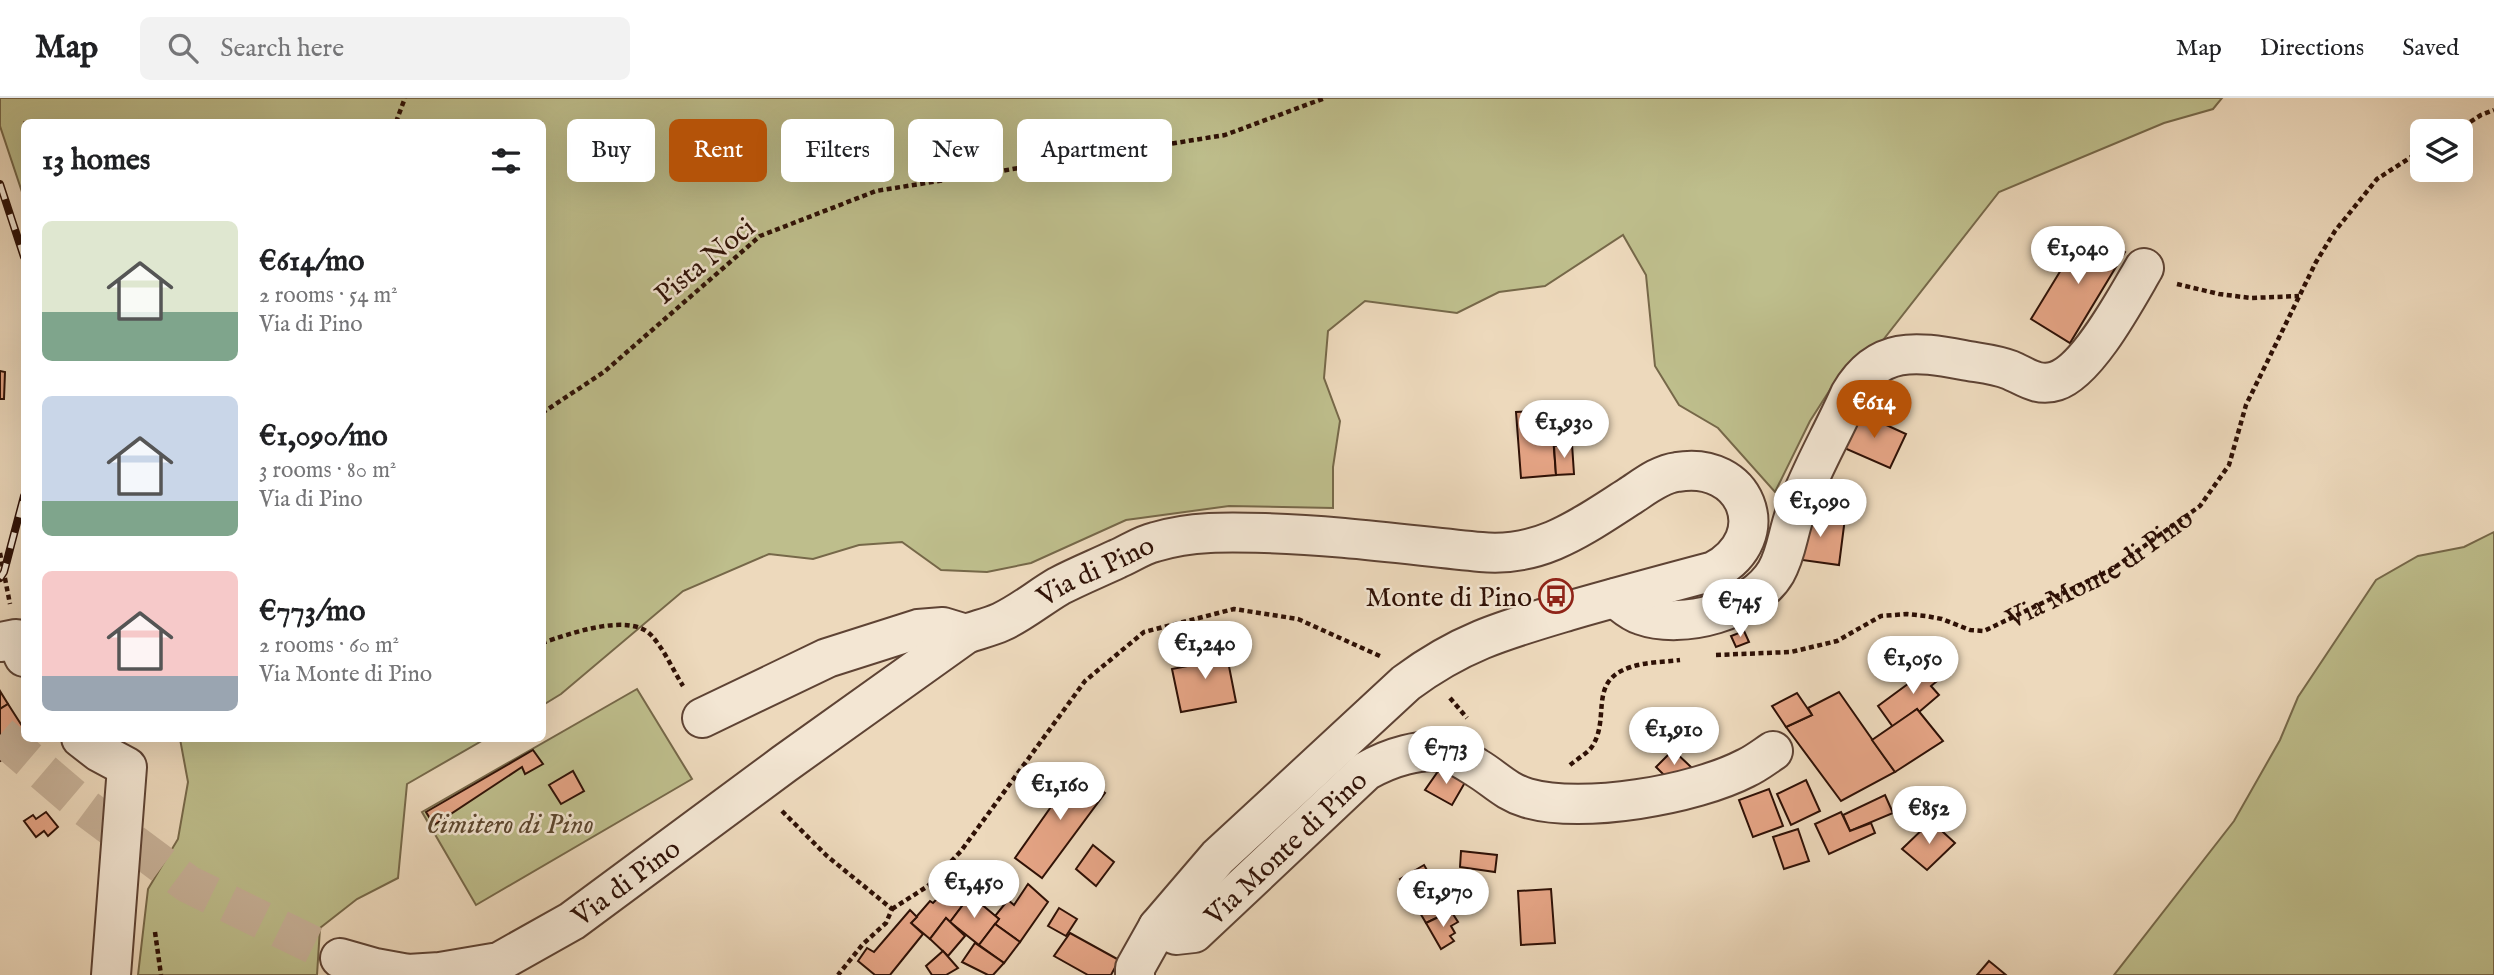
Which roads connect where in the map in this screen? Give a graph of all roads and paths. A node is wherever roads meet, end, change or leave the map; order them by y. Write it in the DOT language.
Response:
graph roads {
  1 [pos="405,98"];
  2 [pos="1325,98"];
  3 [pos="2494,110"];
  4 [pos="397,119"];
  5 [pos="2473,120"];
  6 [pos="2410,158"];
  7 [pos="2141,274"];
  8 [pos="2300,296"];
  9 [pos="546,410"];
  10 [pos="0,555"];
  11 [pos="1615,598"];
  12 [pos="966,634"];
  13 [pos="546,642"];
  14 [pos="14,646"];
  15 [pos="1711,656"];
  16 [pos="1685,659"];
  17 [pos="1424,685"];
  18 [pos="702,718"];
  19 [pos="1467,719"];
  20 [pos="86,742"];
  21 [pos="1773,751"];
  22 [pos="1529,799"];
  23 [pos="774,803"];
  24 [pos="892,909"];
  25 [pos="1158,927"];
  26 [pos="340,958"];
  27 [pos="111,975"];
  28 [pos="838,975"];
  29 [pos="1135,975"];
  1 -- 4 [label="path"];
  2 -- 9 [label="path, Pista Noci"];
  3 -- 5 [label="path"];
  6 -- 8 [label="path, Via Monte di Pino"];
  7 -- 8 [label="path"];
  7 -- 11 [label="street"];
  8 -- 15 [label="path, Via Monte di Pino"];
  10 -- 14 [label="path"];
  11 -- 12 [label="street, Via di Pino"];
  11 -- 17 [label="street, Via di Pino"];
  12 -- 18 [label="street"];
  12 -- 26 [label="street, Via di Pino"];
  13 -- 18 [label="path"];
  16 -- 22 [label="path"];
  17 -- 19 [label="path"];
  17 -- 24 [label="path"];
  17 -- 25 [label="street, Via di Pino"];
  20 -- 27 [label="street"];
  21 -- 22 [label="street, Via Monte di Pino"];
  22 -- 25 [label="street, Via Monte di Pino"];
  23 -- 24 [label="path"];
  24 -- 28 [label="path"];
  25 -- 29 [label="street, Via di Pino"];
}
